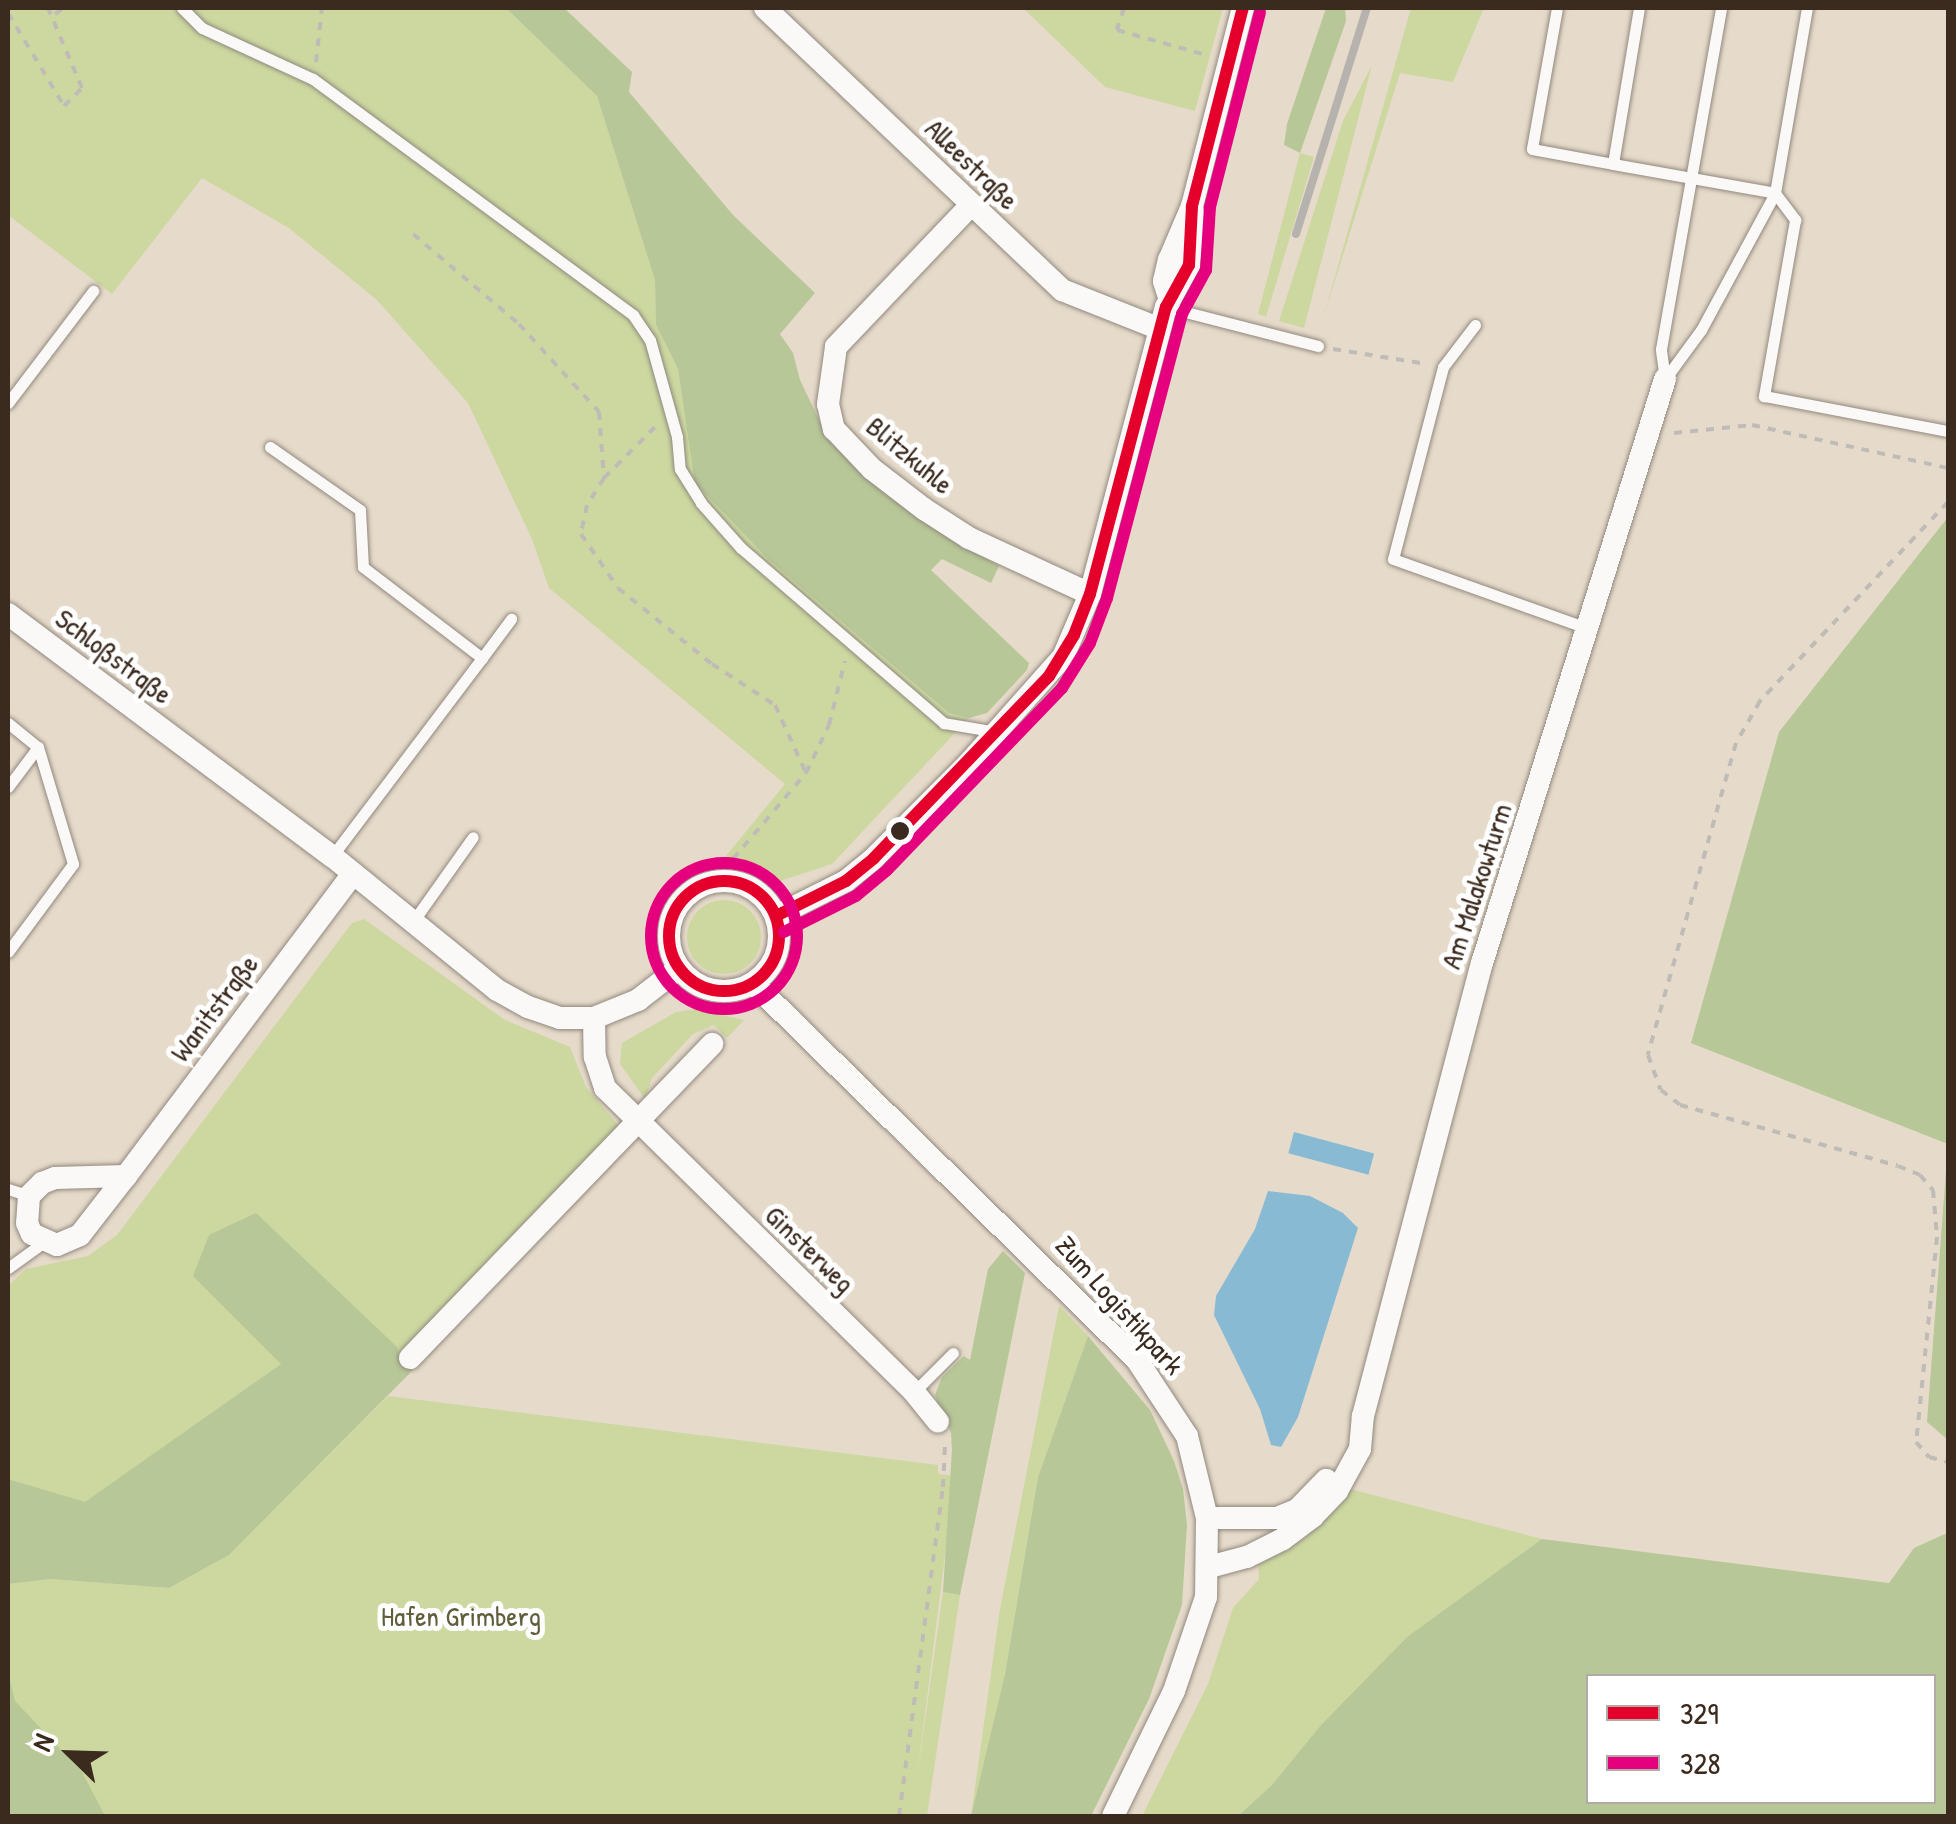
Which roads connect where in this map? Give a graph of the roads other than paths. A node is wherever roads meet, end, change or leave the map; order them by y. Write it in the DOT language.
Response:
graph roads {
  1 [pos="182,8"];
  2 [pos="765,8"];
  3 [pos="1243,8"];
  4 [pos="1557,8"];
  5 [pos="1639,8"];
  6 [pos="1721,8"];
  7 [pos="1807,8"];
  8 [pos="1613,164"];
  9 [pos="1693,180"];
  10 [pos="1775,193"];
  11 [pos="971,205"];
  12 [pos="94,291"];
  13 [pos="1165,312"];
  14 [pos="1475,325"];
  15 [pos="1318,346"];
  16 [pos="8,376"];
  17 [pos="1665,379"];
  18 [pos="20,386"];
  19 [pos="8,403"];
  20 [pos="1948,431"];
  21 [pos="270,447"];
  22 [pos="1090,594"];
  23 [pos="8,614"];
  24 [pos="511,619"];
  25 [pos="1590,629"];
  26 [pos="482,658"];
  27 [pos="8,724"];
  28 [pos="997,732"];
  29 [pos="38,747"];
  30 [pos="8,787"];
  31 [pos="473,837"];
  32 [pos="332,856"];
  33 [pos="351,876"];
  34 [pos="776,916"];
  35 [pos="412,923"];
  36 [pos="8,952"];
  37 [pos="678,968"];
  38 [pos="753,983"];
  39 [pos="594,1018"];
  40 [pos="712,1044"];
  41 [pos="638,1121"];
  42 [pos="126,1176"];
  43 [pos="18,1193"];
  44 [pos="44,1242"];
  45 [pos="8,1268"];
  46 [pos="952,1353"];
  47 [pos="410,1358"];
  48 [pos="914,1392"];
  49 [pos="1362,1416"];
  50 [pos="938,1422"];
  51 [pos="1207,1518"];
  52 [pos="1209,1568"];
  53 [pos="1113,1816"];
  1 -- 28 [label="lane"];
  2 -- 11 [label="street, Alleestraße"];
  3 -- 13 [label="street"];
  4 -- 8 [label="lane"];
  5 -- 8 [label="lane"];
  6 -- 9 [label="lane"];
  7 -- 10 [label="lane"];
  8 -- 9 [label="lane"];
  9 -- 10 [label="lane"];
  9 -- 17 [label="lane"];
  10 -- 17 [label="lane"];
  10 -- 20 [label="lane"];
  11 -- 13 [label="street, Alleestraße"];
  11 -- 22 [label="street, Blitzkuhle"];
  12 -- 18 [label="lane"];
  13 -- 15 [label="lane"];
  13 -- 22 [label="street"];
  14 -- 25 [label="lane"];
  16 -- 18 [label="lane"];
  17 -- 25 [label="street, Am Malakowturm"];
  18 -- 19 [label="lane"];
  21 -- 26 [label="lane"];
  22 -- 28 [label="street"];
  23 -- 32 [label="street, Schloßstraße"];
  24 -- 26 [label="lane"];
  25 -- 49 [label="street, Am Malakowturm"];
  26 -- 32 [label="lane"];
  27 -- 29 [label="lane"];
  28 -- 34 [label="street"];
  29 -- 30 [label="lane"];
  29 -- 36 [label="lane"];
  31 -- 35 [label="lane"];
  32 -- 33 [label="street, Schloßstraße"];
  33 -- 35 [label="street, Schloßstraße"];
  33 -- 42 [label="street, Wanitstraße"];
  34 -- 37 [label="street"];
  34 -- 38 [label="street"];
  35 -- 39 [label="street, Schloßstraße"];
  37 -- 38 [label="street"];
  37 -- 39 [label="street, Schloßstraße"];
  38 -- 51 [label="street, Zum Logistikpark"];
  39 -- 41 [label="street, Ginsterweg"];
  40 -- 41 [label="street"];
  41 -- 47 [label="street"];
  41 -- 48 [label="street, Ginsterweg"];
  42 -- 43 [label="street"];
  42 -- 44 [label="street, Wanitstraße"];
  43 -- 44 [label="street"];
  44 -- 45 [label="lane"];
  46 -- 48 [label="lane"];
  48 -- 50 [label="street, Ginsterweg"];
  49 -- 51 [label="street, Am Malakowturm"];
  49 -- 52 [label="street, Am Malakowturm"];
  51 -- 52 [label="street, Zum Logistikpark"];
  52 -- 53 [label="street, Zum Logistikpark"];
}
